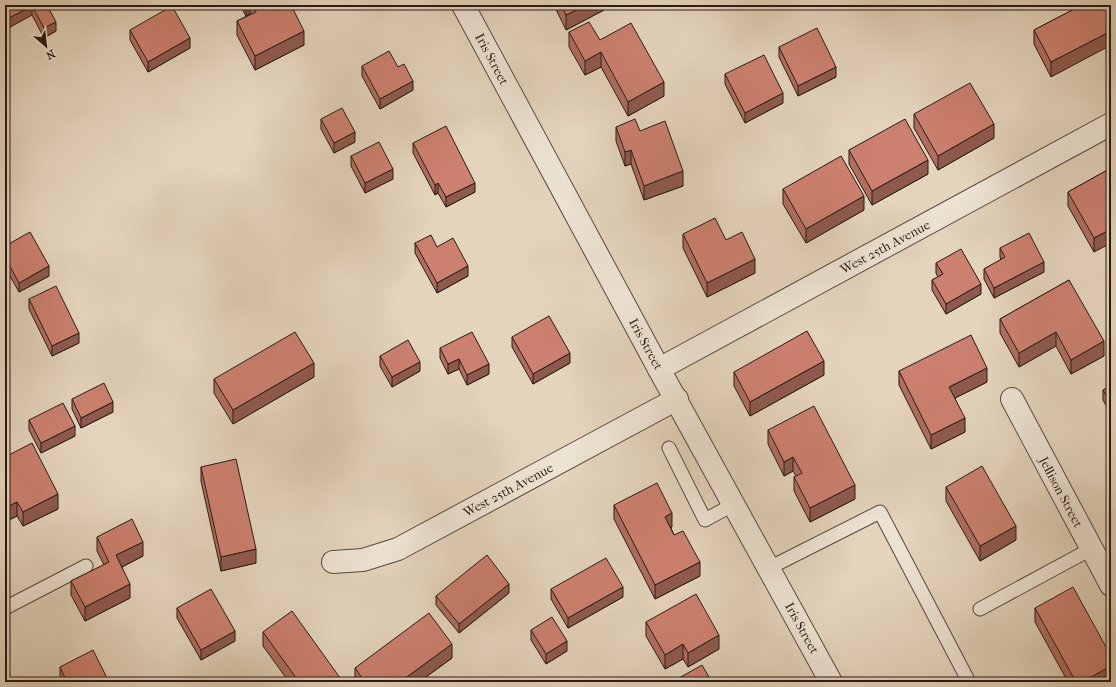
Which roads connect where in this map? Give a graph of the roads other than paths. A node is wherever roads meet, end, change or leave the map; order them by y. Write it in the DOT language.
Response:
graph roads {
  1 [pos="463,5"];
  2 [pos="1111,124"];
  3 [pos="659,369"];
  4 [pos="677,399"];
  5 [pos="1012,399"];
  6 [pos="669,448"];
  7 [pos="734,504"];
  8 [pos="1091,549"];
  9 [pos="333,562"];
  10 [pos="86,566"];
  11 [pos="769,568"];
  12 [pos="1111,585"];
  13 [pos="5,608"];
  14 [pos="980,609"];
  15 [pos="831,682"];
  16 [pos="969,682"];
  1 -- 3 [label="street, Iris Street"];
  2 -- 3 [label="street, West 25th Avenue"];
  3 -- 4 [label="street, Iris Street"];
  4 -- 7 [label="street, Iris Street"];
  4 -- 9 [label="street, West 25th Avenue"];
  5 -- 8 [label="street, Jellison Street"];
  6 -- 7 [label="lane"];
  7 -- 11 [label="street, Iris Street"];
  8 -- 12 [label="street, Jellison Street"];
  8 -- 14 [label="lane"];
  10 -- 13 [label="lane"];
  11 -- 15 [label="street, Iris Street"];
  11 -- 16 [label="lane"];
}
